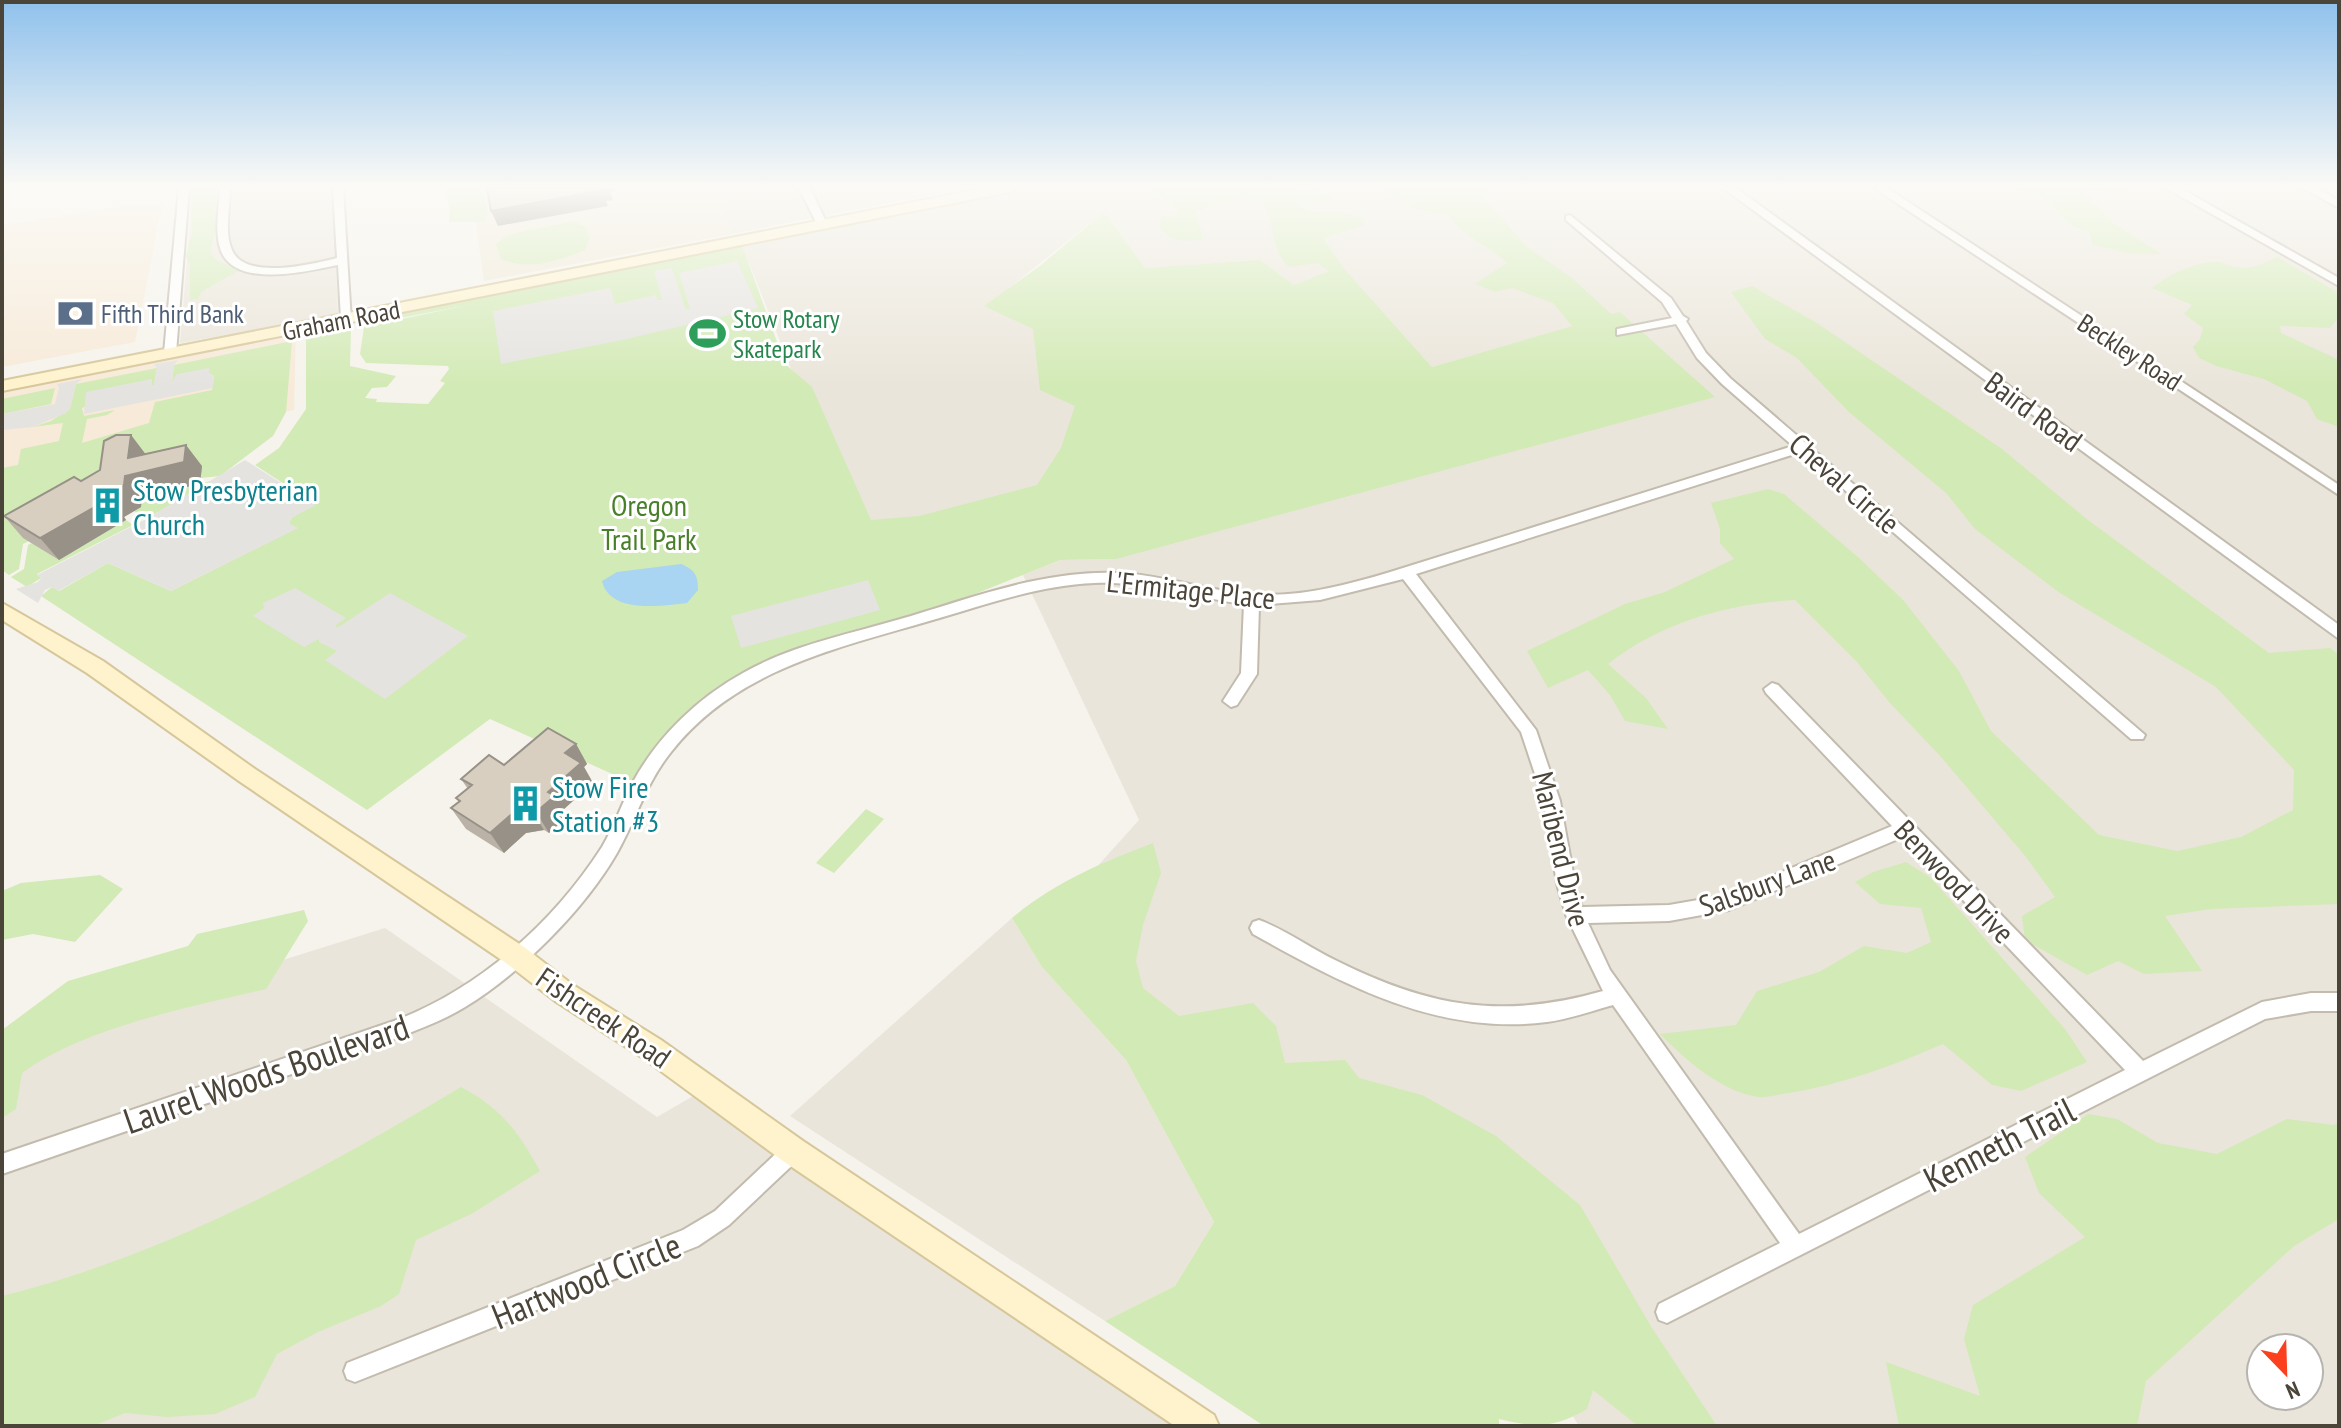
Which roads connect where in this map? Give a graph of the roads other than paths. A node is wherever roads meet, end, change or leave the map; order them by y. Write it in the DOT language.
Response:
graph roads {
  1 [pos="178,255"];
  2 [pos="229,255"];
  3 [pos="343,255"];
  4 [pos="676,255"];
  5 [pos="1613,255"];
  6 [pos="1819,255"];
  7 [pos="1980,255"];
  8 [pos="2289,255"];
  9 [pos="343,260"];
  10 [pos="2339,283"];
  11 [pos="347,319"];
  12 [pos="1682,319"];
  13 [pos="1621,332"];
  14 [pos="170,353"];
  15 [pos="2,386"];
  16 [pos="1803,447"];
  17 [pos="2339,491"];
  18 [pos="1406,572"];
  19 [pos="1252,600"];
  20 [pos="2,610"];
  21 [pos="2339,633"];
  22 [pos="1772,689"];
  23 [pos="1231,701"];
  24 [pos="2137,735"];
  25 [pos="1905,828"];
  26 [pos="1575,915"];
  27 [pos="1259,928"];
  28 [pos="515,955"];
  29 [pos="1616,996"];
  30 [pos="2339,1002"];
  31 [pos="2140,1072"];
  32 [pos="793,1151"];
  33 [pos="2,1164"];
  34 [pos="1796,1247"];
  35 [pos="1667,1312"];
  36 [pos="355,1371"];
  37 [pos="1203,1426"];
  1 -- 14 [label="street"];
  2 -- 9 [label="street"];
  3 -- 9 [label="street"];
  4 -- 11 [label="main road, Graham Road"];
  5 -- 12 [label="street, Cheval Circle"];
  6 -- 21 [label="street, Baird Road"];
  7 -- 17 [label="street, Beckley Road"];
  8 -- 10 [label="street"];
  9 -- 11 [label="street"];
  11 -- 14 [label="main road, Graham Road"];
  12 -- 13 [label="street"];
  12 -- 16 [label="street, Cheval Circle"];
  14 -- 15 [label="main road, Graham Road"];
  16 -- 18 [label="street, L'Ermitage Place"];
  16 -- 24 [label="street, Cheval Circle"];
  18 -- 19 [label="street, L'Ermitage Place"];
  18 -- 26 [label="street, Maribend Drive"];
  19 -- 23 [label="street"];
  19 -- 28 [label="street, L'Ermitage Place"];
  20 -- 28 [label="main road, Fishcreek Road"];
  22 -- 25 [label="street, Benwood Drive"];
  25 -- 26 [label="street, Salsbury Lane"];
  25 -- 31 [label="street, Benwood Drive"];
  26 -- 29 [label="street, Maribend Drive"];
  27 -- 29 [label="street"];
  28 -- 32 [label="main road, Fishcreek Road"];
  28 -- 33 [label="street, Laurel Woods Boulevard"];
  29 -- 34 [label="street, Maribend Drive"];
  30 -- 31 [label="street, Kenneth Trail"];
  31 -- 34 [label="street, Kenneth Trail"];
  32 -- 36 [label="street, Hartwood Circle"];
  32 -- 37 [label="main road, Fishcreek Road"];
  34 -- 35 [label="street, Kenneth Trail"];
}
